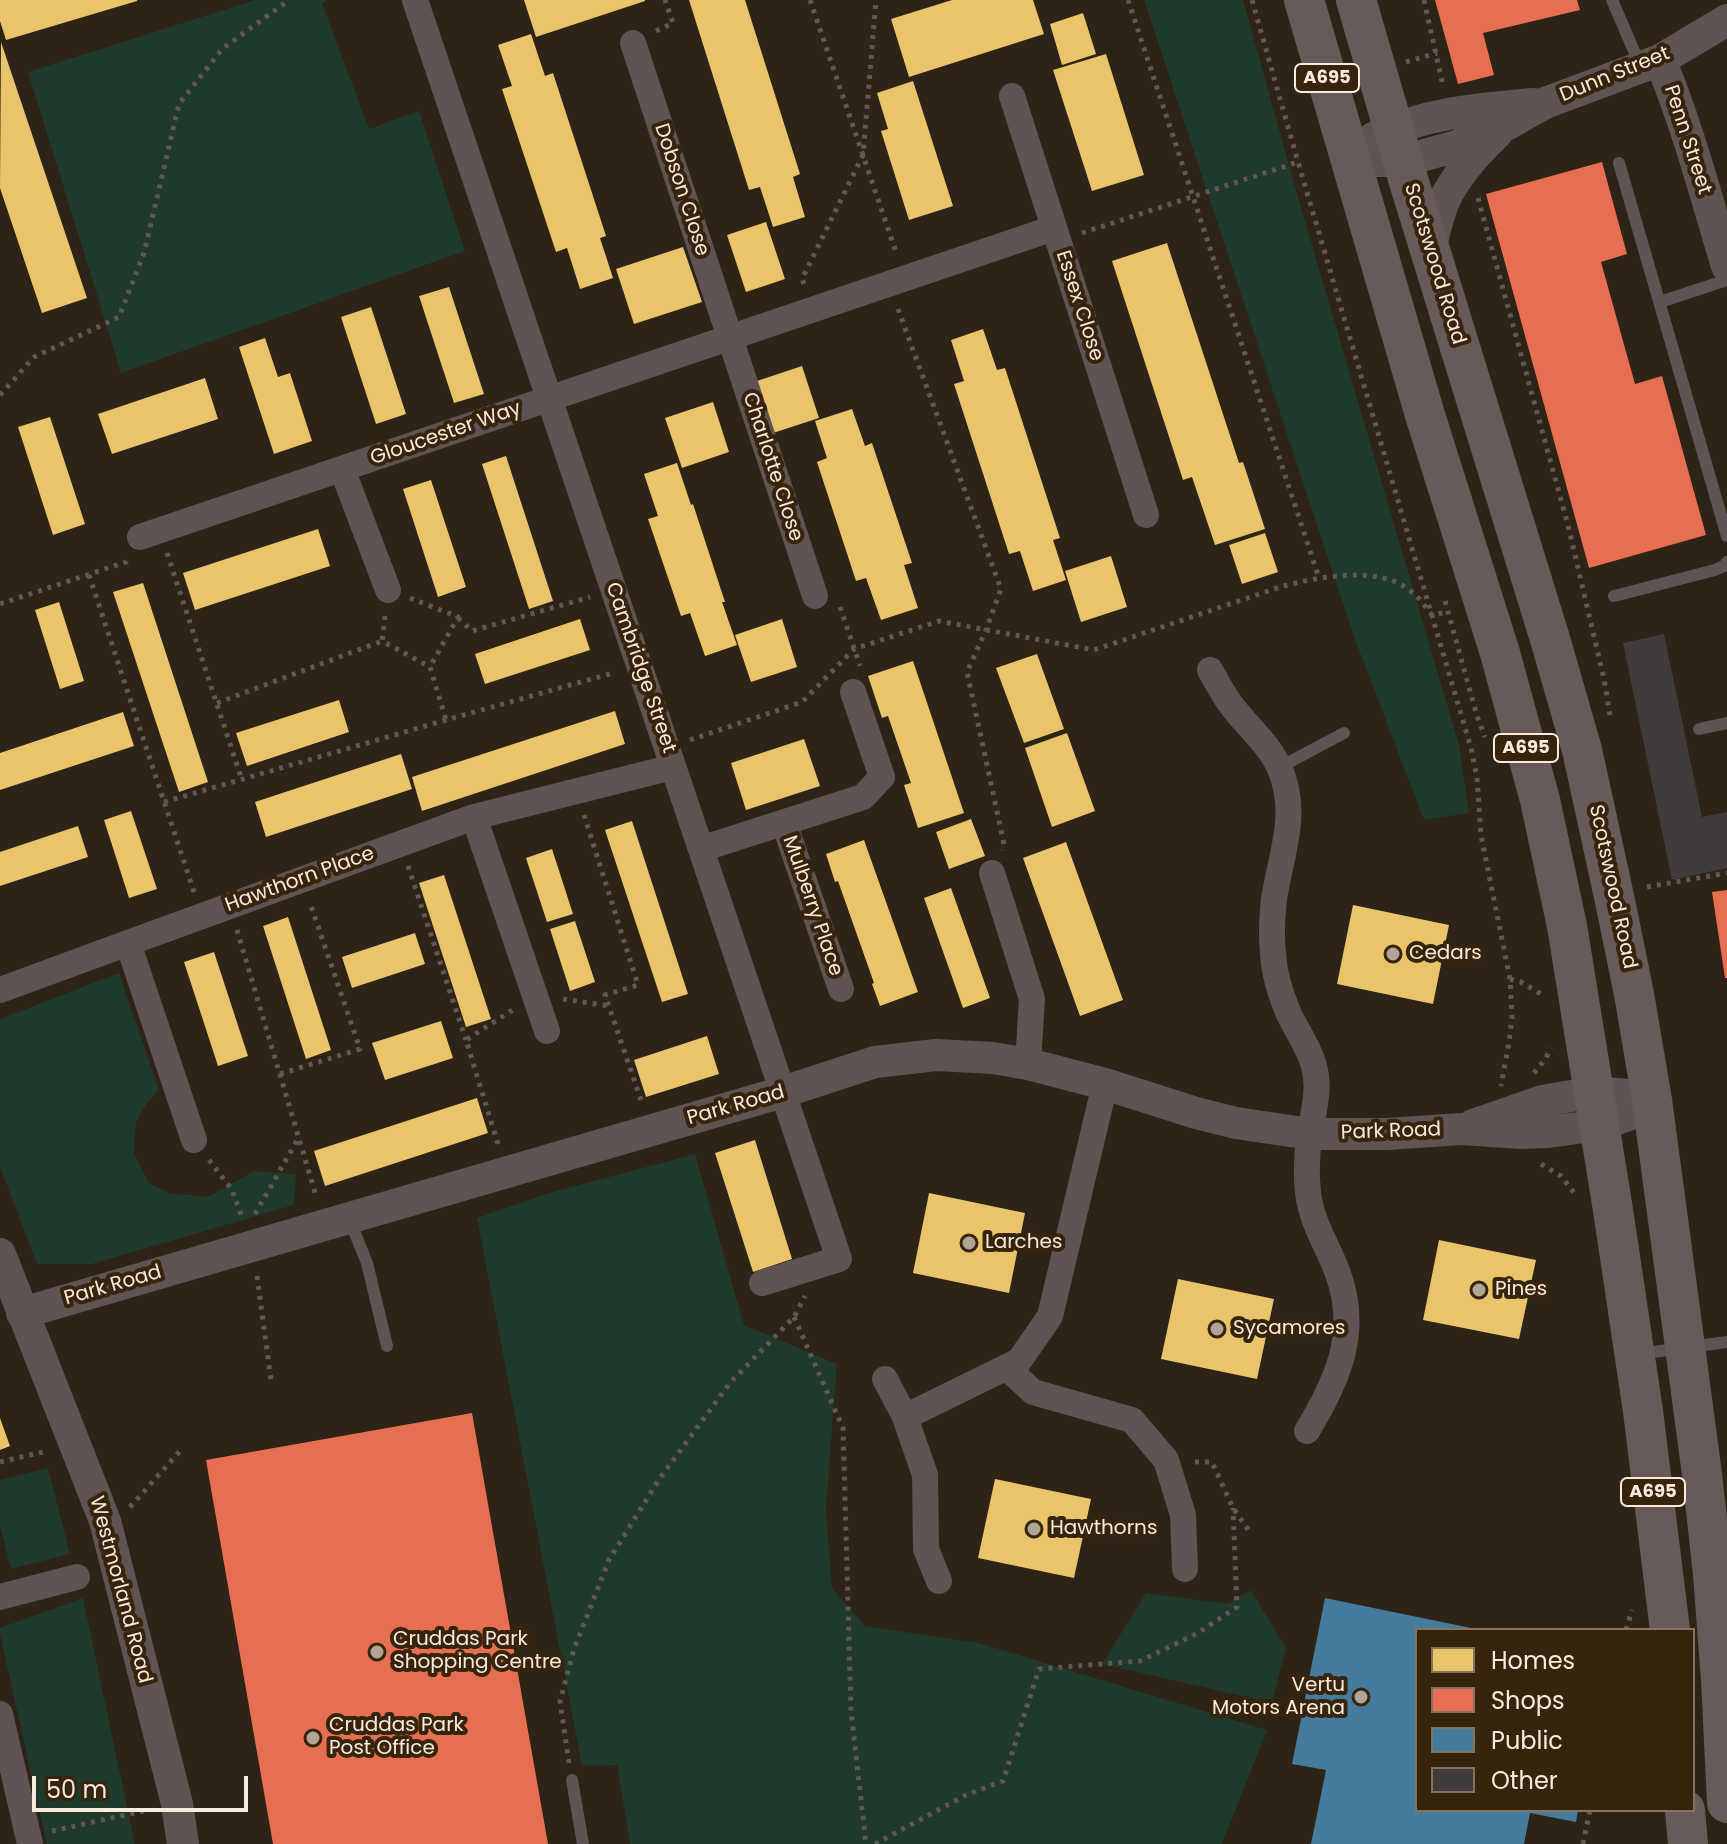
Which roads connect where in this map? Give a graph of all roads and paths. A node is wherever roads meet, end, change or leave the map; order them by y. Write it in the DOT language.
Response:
graph roads {
  1 [pos="289,0"];
  2 [pos="415,0"];
  3 [pos="665,0"];
  4 [pos="810,0"];
  5 [pos="876,0"];
  6 [pos="1128,0"];
  7 [pos="1252,0"];
  8 [pos="1304,0"];
  9 [pos="1356,0"];
  10 [pos="1424,0"];
  11 [pos="1612,0"];
  12 [pos="1727,20"];
  13 [pos="633,43"];
  14 [pos="1437,53"];
  15 [pos="1403,63"];
  16 [pos="1651,64"];
  17 [pos="1444,89"];
  18 [pos="1012,96"];
  19 [pos="1545,103"];
  20 [pos="1504,126"];
  21 [pos="1398,144"];
  22 [pos="863,155"];
  23 [pos="1351,157"];
  24 [pos="1298,162"];
  25 [pos="1619,163"];
  26 [pos="1194,196"];
  27 [pos="1056,234"];
  28 [pos="1430,251"];
  29 [pos="1727,266"];
  30 [pos="1727,280"];
  31 [pos="897,281"];
  32 [pos="1660,302"];
  33 [pos="813,310"];
  34 [pos="730,338"];
  35 [pos="0,395"];
  36 [pos="549,398"];
  37 [pos="342,469"];
  38 [pos="1721,491"];
  39 [pos="1146,515"];
  40 [pos="150,534"];
  41 [pos="1727,536"];
  42 [pos="1727,562"];
  43 [pos="89,575"];
  44 [pos="1319,578"];
  45 [pos="388,590"];
  46 [pos="614,590"];
  47 [pos="815,596"];
  48 [pos="1614,596"];
  49 [pos="0,604"];
  50 [pos="1447,612"];
  51 [pos="1432,615"];
  52 [pos="458,617"];
  53 [pos="986,630"];
  54 [pos="382,641"];
  55 [pos="854,649"];
  56 [pos="639,666"];
  57 [pos="430,667"];
  58 [pos="1210,670"];
  59 [pos="853,692"];
  60 [pos="217,703"];
  61 [pos="1477,716"];
  62 [pos="1463,719"];
  63 [pos="446,720"];
  64 [pos="1727,723"];
  65 [pos="1699,729"];
  66 [pos="1344,733"];
  67 [pos="670,758"];
  68 [pos="1280,767"];
  69 [pos="242,780"];
  70 [pos="576,790"];
  71 [pos="164,802"];
  72 [pos="474,817"];
  73 [pos="784,823"];
  74 [pos="400,843"];
  75 [pos="701,849"];
  76 [pos="992,873"];
  77 [pos="1727,873"];
  78 [pos="302,879"];
  79 [pos="1642,887"];
  80 [pos="230,906"];
  81 [pos="202,916"];
  82 [pos="128,943"];
  83 [pos="1510,979"];
  84 [pos="841,989"];
  85 [pos="0,990"];
  86 [pos="534,995"];
  87 [pos="1553,998"];
  88 [pos="609,1006"];
  89 [pos="547,1031"];
  90 [pos="466,1040"];
  91 [pos="1028,1064"];
  92 [pos="280,1074"];
  93 [pos="1105,1084"];
  94 [pos="1500,1091"];
  95 [pos="783,1092"];
  96 [pos="1652,1100"];
  97 [pos="1597,1108"];
  98 [pos="651,1130"];
  99 [pos="1310,1134"];
  100 [pos="299,1137"];
  101 [pos="194,1140"];
  102 [pos="506,1172"];
  103 [pos="337,1221"];
  104 [pos="250,1237"];
  105 [pos="0,1254"];
  106 [pos="822,1265"];
  107 [pos="762,1283"];
  108 [pos="22,1313"];
  109 [pos="794,1317"];
  110 [pos="1727,1342"];
  111 [pos="387,1346"];
  112 [pos="1685,1348"];
  113 [pos="1634,1355"];
  114 [pos="1006,1367"];
  115 [pos="885,1379"];
  116 [pos="271,1380"];
  117 [pos="905,1417"];
  118 [pos="1307,1431"];
  119 [pos="76,1444"];
  120 [pos="180,1451"];
  121 [pos="1166,1460"];
  122 [pos="0,1462"];
  123 [pos="1233,1508"];
  124 [pos="105,1521"];
  125 [pos="1249,1531"];
  126 [pos="1185,1569"];
  127 [pos="77,1577"];
  128 [pos="939,1581"];
  129 [pos="0,1597"];
  130 [pos="1635,1601"];
  131 [pos="1627,1628"];
  132 [pos="1670,1628"];
  133 [pos="1,1725"];
  134 [pos="572,1780"];
  135 [pos="1727,1803"];
  136 [pos="177,1804"];
  137 [pos="1590,1812"];
  138 [pos="1685,1812"];
  139 [pos="29,1840"];
  140 [pos="183,1844"];
  141 [pos="583,1844"];
  142 [pos="866,1844"];
  143 [pos="875,1844"];
  144 [pos="1583,1844"];
  145 [pos="1688,1844"];
  1 -- 35 [label="path"];
  2 -- 36 [label="street, Cambridge Street"];
  3 -- 13 [label="path"];
  4 -- 22 [label="path"];
  5 -- 22 [label="path"];
  6 -- 26 [label="path"];
  7 -- 24 [label="path"];
  8 -- 23 [label="main road, A695"];
  9 -- 21 [label="main road, Scotswood Road / A695"];
  10 -- 14 [label="path"];
  11 -- 16 [label="lane"];
  12 -- 16 [label="street, Dunn Street"];
  13 -- 34 [label="street, Dobson Close"];
  14 -- 15 [label="path"];
  14 -- 17 [label="path"];
  16 -- 19 [label="street, Dunn Street"];
  16 -- 29 [label="street, Penn Street"];
  18 -- 27 [label="street, Essex Close"];
  19 -- 20 [label="street, Dunn Street"];
  19 -- 21 [label="street, Dunn Street"];
  20 -- 21 [label="street, Dunn Street"];
  20 -- 28 [label="street, Dunn Street"];
  21 -- 23 [label="street, Dunn Street"];
  21 -- 28 [label="main road, Scotswood Road / A695"];
  22 -- 31 [label="path"];
  22 -- 33 [label="path"];
  23 -- 97 [label="main road, A695"];
  24 -- 26 [label="path"];
  24 -- 51 [label="path"];
  25 -- 32 [label="lane"];
  26 -- 27 [label="path"];
  26 -- 44 [label="path"];
  27 -- 31 [label="street, Gloucester Way"];
  27 -- 39 [label="street, Essex Close"];
  28 -- 96 [label="main road, Scotswood Road / A695"];
  30 -- 32 [label="lane"];
  31 -- 33 [label="street, Gloucester Way"];
  31 -- 53 [label="path"];
  32 -- 38 [label="lane"];
  33 -- 34 [label="street, Gloucester Way"];
  34 -- 36 [label="street, Gloucester Way"];
  34 -- 47 [label="street, Charlotte Close"];
  36 -- 37 [label="street, Gloucester Way"];
  36 -- 46 [label="street, Cambridge Street"];
  37 -- 40 [label="street, Gloucester Way"];
  37 -- 45 [label="street"];
  38 -- 41 [label="lane"];
  40 -- 43 [label="path"];
  40 -- 60 [label="path"];
  42 -- 48 [label="lane"];
  43 -- 49 [label="path"];
  43 -- 71 [label="path"];
  44 -- 51 [label="path"];
  44 -- 53 [label="path"];
  45 -- 52 [label="path"];
  45 -- 54 [label="path"];
  46 -- 52 [label="path"];
  46 -- 56 [label="street, Cambridge Street"];
  47 -- 55 [label="path"];
  50 -- 51 [label="path"];
  51 -- 62 [label="path"];
  52 -- 57 [label="path"];
  53 -- 55 [label="path"];
  53 -- 76 [label="path"];
  54 -- 57 [label="path"];
  54 -- 60 [label="path"];
  55 -- 59 [label="path"];
  55 -- 67 [label="path"];
  56 -- 63 [label="path"];
  56 -- 67 [label="street, Cambridge Street"];
  57 -- 63 [label="path"];
  58 -- 68 [label="street"];
  59 -- 73 [label="street"];
  60 -- 69 [label="path"];
  61 -- 62 [label="path"];
  62 -- 83 [label="path"];
  63 -- 69 [label="path"];
  64 -- 65 [label="lane"];
  66 -- 68 [label="lane"];
  67 -- 70 [label="street, Hawthorn Place"];
  67 -- 75 [label="street, Cambridge Street"];
  68 -- 99 [label="street"];
  69 -- 71 [label="path"];
  70 -- 72 [label="street, Hawthorn Place"];
  70 -- 88 [label="path"];
  71 -- 81 [label="path"];
  72 -- 74 [label="street, Hawthorn Place"];
  72 -- 86 [label="street"];
  73 -- 75 [label="street"];
  73 -- 84 [label="street, Mulberry Place"];
  74 -- 78 [label="street, Hawthorn Place"];
  74 -- 90 [label="path"];
  75 -- 95 [label="street, Cambridge Street"];
  76 -- 91 [label="street"];
  77 -- 79 [label="path"];
  78 -- 80 [label="street, Hawthorn Place"];
  78 -- 92 [label="path"];
  80 -- 81 [label="street, Hawthorn Place"];
  80 -- 92 [label="path"];
  81 -- 82 [label="street, Hawthorn Place"];
  82 -- 85 [label="street, Hawthorn Place"];
  82 -- 101 [label="street"];
  83 -- 87 [label="path"];
  83 -- 94 [label="path"];
  86 -- 88 [label="path"];
  86 -- 89 [label="street"];
  86 -- 90 [label="path"];
  88 -- 98 [label="path"];
  90 -- 102 [label="path"];
  91 -- 93 [label="street, Park Road"];
  91 -- 95 [label="street, Park Road"];
  92 -- 100 [label="path"];
  93 -- 99 [label="street, Park Road"];
  93 -- 114 [label="street"];
  95 -- 98 [label="street, Park Road"];
  95 -- 106 [label="street, Cambridge Street"];
  96 -- 97 [label="street, Park Road"];
  96 -- 112 [label="main road, Scotswood Road / A695"];
  97 -- 99 [label="street, Park Road"];
  97 -- 113 [label="main road, A695"];
  98 -- 102 [label="street, Park Road"];
  99 -- 118 [label="street"];
  100 -- 103 [label="path"];
  100 -- 104 [label="path"];
  101 -- 104 [label="path"];
  102 -- 103 [label="street, Park Road"];
  103 -- 104 [label="street, Park Road"];
  103 -- 111 [label="lane"];
  104 -- 108 [label="street, Park Road"];
  104 -- 116 [label="path"];
  105 -- 108 [label="street, Westmorland Road"];
  106 -- 107 [label="street"];
  106 -- 109 [label="path"];
  108 -- 119 [label="street, Westmorland Road"];
  109 -- 134 [label="path"];
  109 -- 142 [label="path"];
  110 -- 112 [label="lane"];
  112 -- 113 [label="lane"];
  112 -- 135 [label="main road, Scotswood Road / A695"];
  113 -- 132 [label="main road, A695"];
  114 -- 117 [label="street"];
  114 -- 121 [label="street"];
  115 -- 117 [label="street"];
  117 -- 128 [label="street"];
  119 -- 122 [label="path"];
  119 -- 124 [label="street, Westmorland Road"];
  120 -- 124 [label="path"];
  121 -- 123 [label="path"];
  121 -- 126 [label="street"];
  123 -- 125 [label="path"];
  123 -- 143 [label="path"];
  124 -- 136 [label="street, Westmorland Road"];
  127 -- 129 [label="street"];
  130 -- 131 [label="path"];
  133 -- 139 [label="street"];
  134 -- 141 [label="lane"];
  136 -- 139 [label="path"];
  136 -- 140 [label="street, Westmorland Road"];
  137 -- 144 [label="path"];
  138 -- 145 [label="main road"];
}
